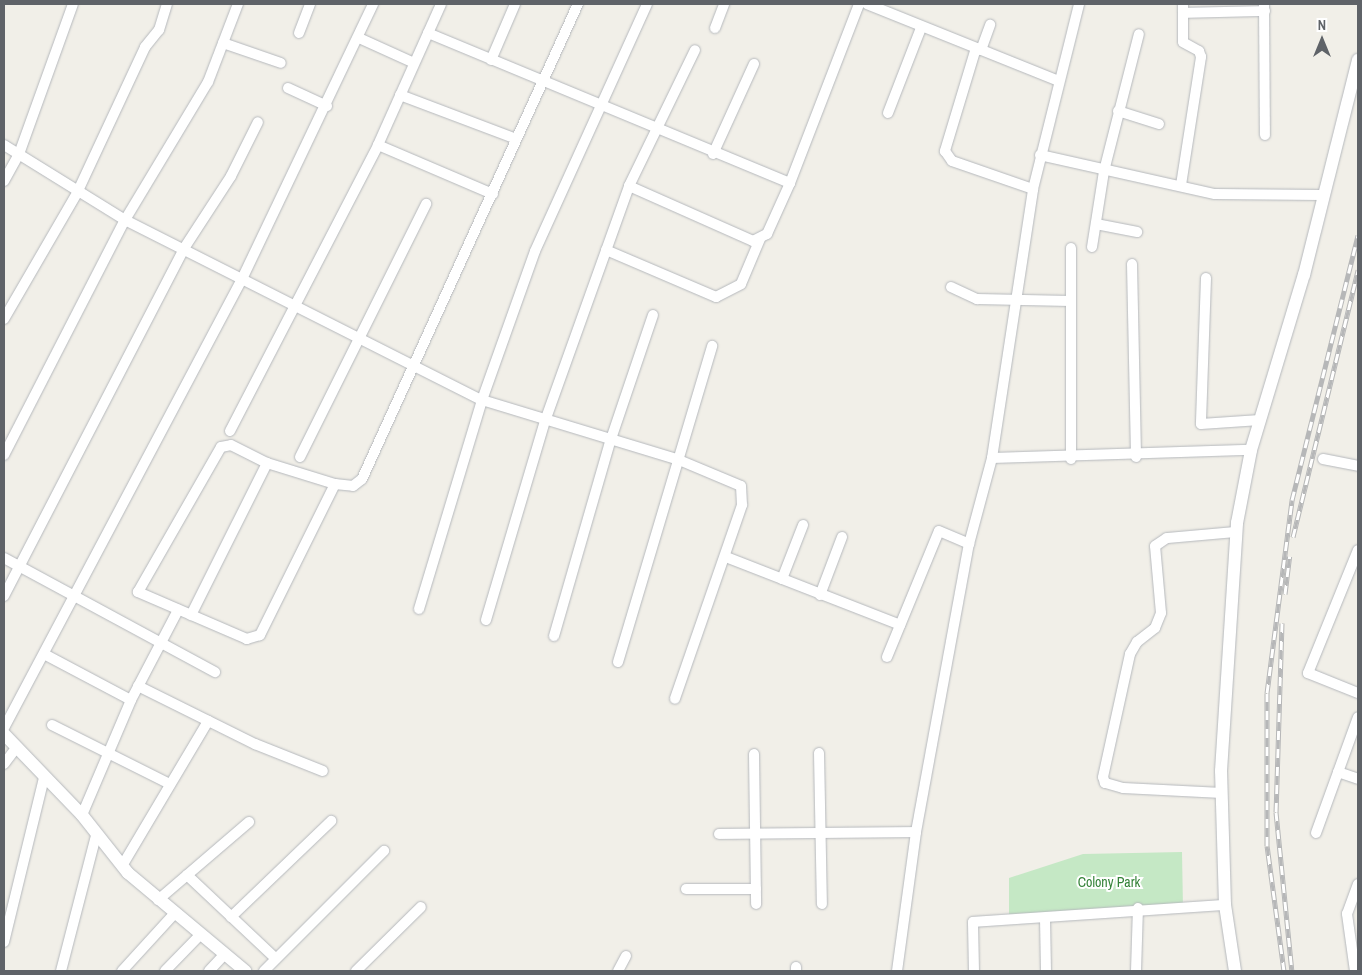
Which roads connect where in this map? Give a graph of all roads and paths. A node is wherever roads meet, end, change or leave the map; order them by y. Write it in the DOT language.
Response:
graph roads {
  1 [pos="73,4"];
  2 [pos="167,4"];
  3 [pos="238,4"];
  4 [pos="308,4"];
  5 [pos="372,4"];
  6 [pos="441,4"];
  7 [pos="515,4"];
  8 [pos="578,4"];
  9 [pos="647,4"];
  10 [pos="724,4"];
  11 [pos="859,4"];
  12 [pos="867,4"];
  13 [pos="1079,4"];
  14 [pos="1183,8"];
  15 [pos="1265,8"];
  16 [pos="990,25"];
  17 [pos="715,28"];
  18 [pos="921,28"];
  19 [pos="299,33"];
  20 [pos="428,33"];
  21 [pos="1139,34"];
  22 [pos="358,38"];
  23 [pos="223,43"];
  24 [pos="979,49"];
  25 [pos="695,50"];
  26 [pos="491,60"];
  27 [pos="1358,60"];
  28 [pos="281,63"];
  29 [pos="414,63"];
  30 [pos="754,64"];
  31 [pos="1059,81"];
  32 [pos="540,83"];
  33 [pos="288,88"];
  34 [pos="400,95"];
  35 [pos="327,106"];
  36 [pos="601,107"];
  37 [pos="1118,111"];
  38 [pos="888,113"];
  39 [pos="258,122"];
  40 [pos="1159,124"];
  41 [pos="655,130"];
  42 [pos="1265,135"];
  43 [pos="514,138"];
  44 [pos="4,145"];
  45 [pos="378,145"];
  46 [pos="19,154"];
  47 [pos="713,154"];
  48 [pos="1040,155"];
  49 [pos="1104,171"];
  50 [pos="4,180"];
  51 [pos="790,183"];
  52 [pos="1181,185"];
  53 [pos="629,186"];
  54 [pos="1033,189"];
  55 [pos="77,193"];
  56 [pos="493,194"];
  57 [pos="1321,195"];
  58 [pos="426,204"];
  59 [pos="125,220"];
  60 [pos="1096,224"];
  61 [pos="1137,232"];
  62 [pos="760,239"];
  63 [pos="1092,247"];
  64 [pos="1071,248"];
  65 [pos="183,250"];
  66 [pos="606,250"];
  67 [pos="1132,264"];
  68 [pos="1206,278"];
  69 [pos="242,279"];
  70 [pos="950,287"];
  71 [pos="1014,299"];
  72 [pos="1070,301"];
  73 [pos="298,306"];
  74 [pos="653,315"];
  75 [pos="4,319"];
  76 [pos="357,337"];
  77 [pos="712,346"];
  78 [pos="411,367"];
  79 [pos="482,400"];
  80 [pos="1260,420"];
  81 [pos="545,421"];
  82 [pos="230,431"];
  83 [pos="610,442"];
  84 [pos="1251,450"];
  85 [pos="4,455"];
  86 [pos="300,456"];
  87 [pos="1136,456"];
  88 [pos="992,458"];
  89 [pos="1071,459"];
  90 [pos="1324,459"];
  91 [pos="679,460"];
  92 [pos="268,463"];
  93 [pos="1358,466"];
  94 [pos="335,484"];
  95 [pos="803,525"];
  96 [pos="1236,532"];
  97 [pos="842,537"];
  98 [pos="969,544"];
  99 [pos="1358,550"];
  100 [pos="726,557"];
  101 [pos="4,558"];
  102 [pos="19,566"];
  103 [pos="782,579"];
  104 [pos="820,595"];
  105 [pos="4,596"];
  106 [pos="72,597"];
  107 [pos="419,609"];
  108 [pos="178,610"];
  109 [pos="191,615"];
  110 [pos="486,620"];
  111 [pos="900,625"];
  112 [pos="554,636"];
  113 [pos="160,644"];
  114 [pos="44,654"];
  115 [pos="887,657"];
  116 [pos="618,662"];
  117 [pos="215,672"];
  118 [pos="138,686"];
  119 [pos="1358,693"];
  120 [pos="130,700"];
  121 [pos="676,700"];
  122 [pos="1358,717"];
  123 [pos="208,720"];
  124 [pos="52,725"];
  125 [pos="4,728"];
  126 [pos="4,734"];
  127 [pos="16,748"];
  128 [pos="109,752"];
  129 [pos="819,753"];
  130 [pos="754,754"];
  131 [pos="4,764"];
  132 [pos="323,771"];
  133 [pos="1338,772"];
  134 [pos="44,778"];
  135 [pos="1358,779"];
  136 [pos="170,784"];
  137 [pos="1222,793"];
  138 [pos="82,815"];
  139 [pos="331,821"];
  140 [pos="249,822"];
  141 [pos="916,832"];
  142 [pos="821,833"];
  143 [pos="1316,833"];
  144 [pos="719,834"];
  145 [pos="754,834"];
  146 [pos="96,836"];
  147 [pos="384,851"];
  148 [pos="122,866"];
  149 [pos="187,875"];
  150 [pos="1358,884"];
  151 [pos="756,889"];
  152 [pos="686,890"];
  153 [pos="158,900"];
  154 [pos="756,904"];
  155 [pos="822,904"];
  156 [pos="1225,905"];
  157 [pos="421,907"];
  158 [pos="1138,908"];
  159 [pos="174,914"];
  160 [pos="231,917"];
  161 [pos="1045,919"];
  162 [pos="5,935"];
  163 [pos="199,936"];
  164 [pos="224,955"];
  165 [pos="626,956"];
  166 [pos="276,959"];
  167 [pos="61,971"];
  168 [pos="122,971"];
  169 [pos="166,971"];
  170 [pos="209,971"];
  171 [pos="246,971"];
  172 [pos="264,971"];
  173 [pos="356,971"];
  174 [pos="618,971"];
  175 [pos="897,971"];
  176 [pos="974,971"];
  177 [pos="1046,971"];
  178 [pos="1136,971"];
  179 [pos="1235,971"];
  180 [pos="1355,971"];
  1 -- 46 [label="street"];
  2 -- 55 [label="street"];
  3 -- 23 [label="street"];
  4 -- 19 [label="street"];
  5 -- 22 [label="street"];
  6 -- 20 [label="street"];
  7 -- 26 [label="street"];
  8 -- 32 [label="street"];
  9 -- 36 [label="street"];
  10 -- 17 [label="street"];
  11 -- 51 [label="street"];
  12 -- 18 [label="street"];
  13 -- 31 [label="street"];
  14 -- 15 [label="street"];
  14 -- 52 [label="street"];
  15 -- 42 [label="street"];
  16 -- 24 [label="street"];
  18 -- 24 [label="street"];
  18 -- 38 [label="street"];
  20 -- 26 [label="street"];
  20 -- 29 [label="street"];
  21 -- 37 [label="street"];
  22 -- 29 [label="street"];
  22 -- 35 [label="street"];
  23 -- 28 [label="street"];
  23 -- 59 [label="street"];
  24 -- 31 [label="street"];
  24 -- 54 [label="street"];
  25 -- 41 [label="street"];
  26 -- 32 [label="street"];
  27 -- 57 [label="street"];
  29 -- 34 [label="street"];
  30 -- 47 [label="street"];
  31 -- 48 [label="street"];
  32 -- 36 [label="street"];
  32 -- 43 [label="street"];
  33 -- 35 [label="street"];
  34 -- 43 [label="street"];
  34 -- 45 [label="street"];
  35 -- 69 [label="street"];
  36 -- 41 [label="street"];
  36 -- 79 [label="street"];
  37 -- 40 [label="street"];
  37 -- 49 [label="street"];
  39 -- 65 [label="street"];
  41 -- 47 [label="street"];
  41 -- 53 [label="street"];
  43 -- 56 [label="street"];
  44 -- 46 [label="street"];
  45 -- 56 [label="street"];
  45 -- 73 [label="street"];
  46 -- 50 [label="street"];
  46 -- 55 [label="street"];
  47 -- 51 [label="street"];
  48 -- 49 [label="street"];
  48 -- 54 [label="street"];
  49 -- 52 [label="street"];
  49 -- 60 [label="street"];
  51 -- 62 [label="street"];
  52 -- 57 [label="street"];
  53 -- 62 [label="street"];
  53 -- 66 [label="street"];
  54 -- 71 [label="street"];
  55 -- 59 [label="street"];
  55 -- 75 [label="street"];
  56 -- 78 [label="street"];
  57 -- 80 [label="street"];
  58 -- 76 [label="street"];
  59 -- 65 [label="street"];
  59 -- 85 [label="street"];
  60 -- 61 [label="street"];
  60 -- 63 [label="street"];
  62 -- 66 [label="street"];
  64 -- 72 [label="street"];
  65 -- 69 [label="street"];
  65 -- 102 [label="street"];
  66 -- 81 [label="street"];
  67 -- 87 [label="street"];
  68 -- 80 [label="street"];
  69 -- 73 [label="street"];
  69 -- 106 [label="street"];
  70 -- 71 [label="street"];
  71 -- 72 [label="street"];
  71 -- 88 [label="street"];
  72 -- 89 [label="street"];
  73 -- 76 [label="street"];
  73 -- 82 [label="street"];
  74 -- 83 [label="street"];
  76 -- 78 [label="street"];
  76 -- 86 [label="street"];
  77 -- 91 [label="street"];
  78 -- 79 [label="street"];
  78 -- 94 [label="street"];
  79 -- 81 [label="street"];
  79 -- 107 [label="street"];
  80 -- 84 [label="street"];
  81 -- 83 [label="street"];
  81 -- 110 [label="street"];
  83 -- 91 [label="street"];
  83 -- 112 [label="street"];
  84 -- 87 [label="street"];
  84 -- 96 [label="street"];
  87 -- 89 [label="street"];
  88 -- 89 [label="street"];
  88 -- 98 [label="street"];
  90 -- 93 [label="street"];
  91 -- 100 [label="street"];
  91 -- 116 [label="street"];
  92 -- 94 [label="street"];
  92 -- 108 [label="street"];
  92 -- 109 [label="street"];
  94 -- 109 [label="street"];
  95 -- 103 [label="street"];
  96 -- 137 [label="street"];
  96 -- 137 [label="street"];
  97 -- 104 [label="street"];
  98 -- 111 [label="street"];
  98 -- 141 [label="street"];
  99 -- 119 [label="street"];
  100 -- 103 [label="street"];
  100 -- 121 [label="street"];
  101 -- 102 [label="street"];
  102 -- 105 [label="street"];
  102 -- 106 [label="street"];
  103 -- 104 [label="street"];
  104 -- 111 [label="street"];
  106 -- 113 [label="street"];
  106 -- 114 [label="street"];
  108 -- 109 [label="street"];
  108 -- 113 [label="street"];
  111 -- 115 [label="street"];
  113 -- 117 [label="street"];
  113 -- 118 [label="street"];
  114 -- 120 [label="street"];
  114 -- 125 [label="street"];
  118 -- 120 [label="street"];
  118 -- 123 [label="street"];
  120 -- 128 [label="street"];
  122 -- 133 [label="street"];
  123 -- 132 [label="street"];
  123 -- 136 [label="street"];
  124 -- 128 [label="street"];
  126 -- 127 [label="street"];
  127 -- 131 [label="street"];
  127 -- 134 [label="street"];
  128 -- 136 [label="street"];
  128 -- 138 [label="street"];
  129 -- 142 [label="street"];
  130 -- 145 [label="street"];
  133 -- 135 [label="street"];
  133 -- 143 [label="street"];
  134 -- 138 [label="street"];
  134 -- 162 [label="street"];
  136 -- 148 [label="street"];
  137 -- 156 [label="street"];
  138 -- 146 [label="street"];
  139 -- 160 [label="street"];
  140 -- 149 [label="street"];
  141 -- 142 [label="street"];
  141 -- 175 [label="street"];
  142 -- 145 [label="street"];
  142 -- 155 [label="street"];
  144 -- 145 [label="street"];
  145 -- 151 [label="street"];
  146 -- 148 [label="street"];
  146 -- 167 [label="street"];
  147 -- 166 [label="street"];
  148 -- 153 [label="street"];
  149 -- 153 [label="street"];
  149 -- 160 [label="street"];
  150 -- 180 [label="street"];
  151 -- 152 [label="street"];
  151 -- 154 [label="street"];
  153 -- 159 [label="street"];
  156 -- 158 [label="street"];
  156 -- 179 [label="street"];
  157 -- 173 [label="street"];
  158 -- 161 [label="street"];
  158 -- 178 [label="street"];
  159 -- 163 [label="street"];
  159 -- 168 [label="street"];
  160 -- 166 [label="street"];
  161 -- 176 [label="street"];
  161 -- 177 [label="street"];
  163 -- 164 [label="street"];
  163 -- 169 [label="street"];
  164 -- 170 [label="street"];
  164 -- 171 [label="street"];
  165 -- 174 [label="street"];
  166 -- 172 [label="street"];
}
